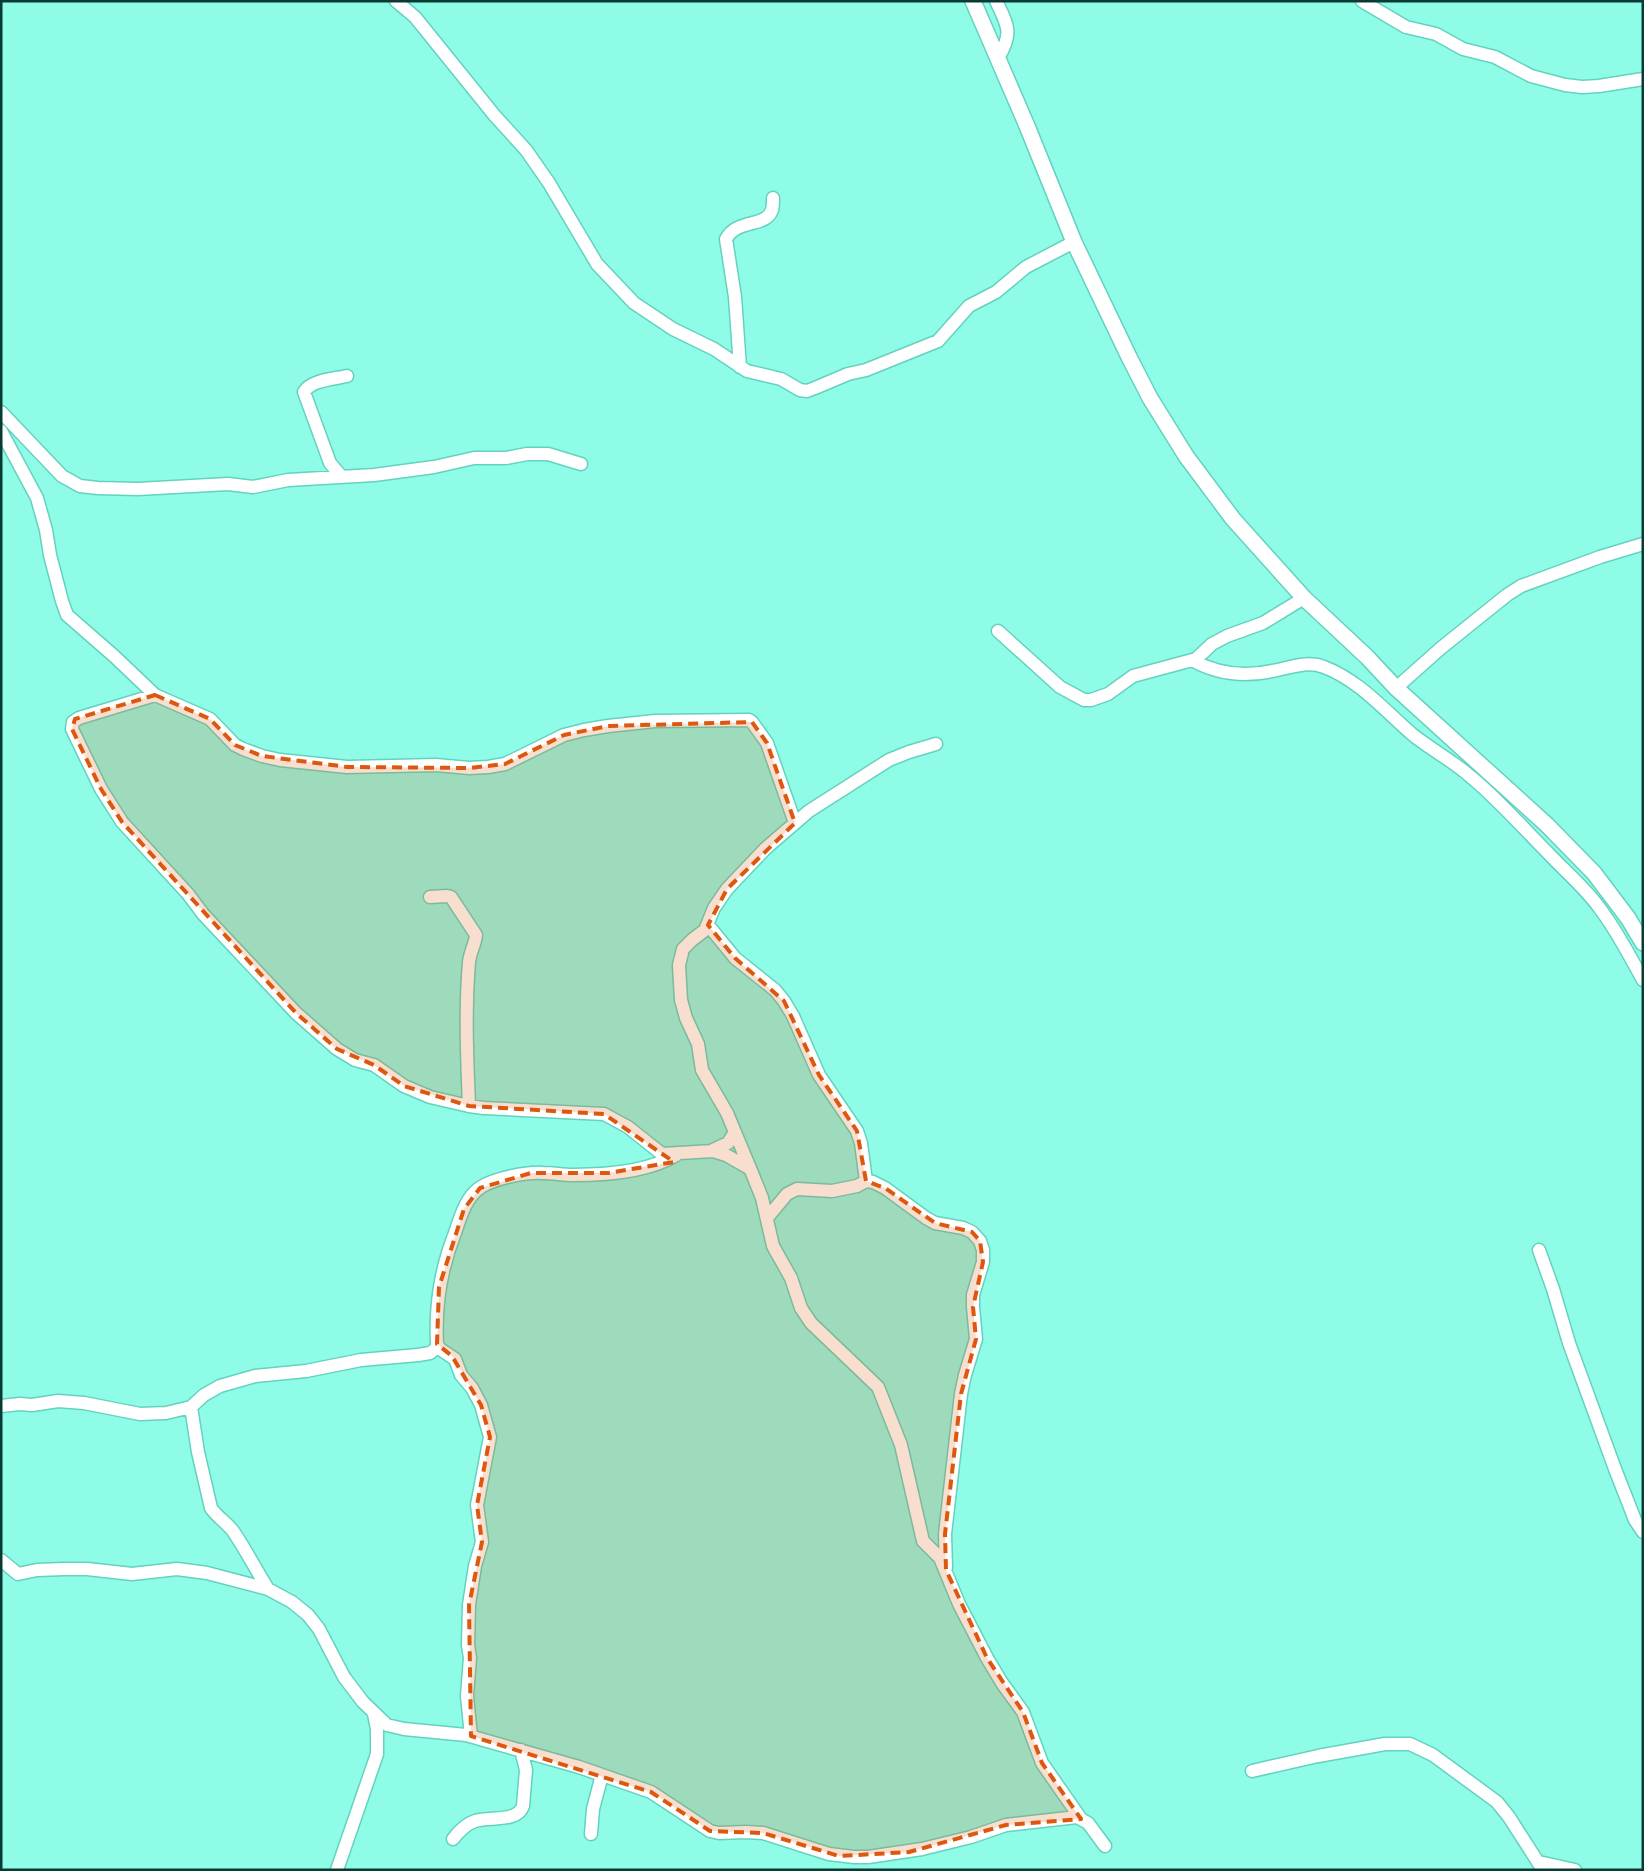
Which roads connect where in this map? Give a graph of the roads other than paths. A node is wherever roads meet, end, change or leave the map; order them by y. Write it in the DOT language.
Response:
graph roads {
  1 [pos="396,1"];
  2 [pos="973,1"];
  3 [pos="996,1"];
  4 [pos="1362,1"];
  5 [pos="997,60"];
  6 [pos="1643,79"];
  7 [pos="773,198"];
  8 [pos="1074,242"];
  9 [pos="740,366"];
  10 [pos="347,376"];
  11 [pos="1,412"];
  12 [pos="1,431"];
  13 [pos="582,464"];
  14 [pos="341,476"];
  15 [pos="1643,544"];
  16 [pos="1304,598"];
  17 [pos="998,630"];
  18 [pos="1192,660"];
  19 [pos="1396,688"];
  20 [pos="155,696"];
  21 [pos="936,744"];
  22 [pos="795,823"];
  23 [pos="430,897"];
  24 [pos="708,925"];
  25 [pos="1643,943"];
  26 [pos="1643,980"];
  27 [pos="469,1106"];
  28 [pos="735,1132"];
  29 [pos="711,1151"];
  30 [pos="678,1154"];
  31 [pos="750,1168"];
  32 [pos="866,1181"];
  33 [pos="767,1218"];
  34 [pos="1540,1250"];
  35 [pos="438,1348"];
  36 [pos="1,1406"];
  37 [pos="191,1407"];
  38 [pos="1643,1532"];
  39 [pos="1,1560"];
  40 [pos="946,1570"];
  41 [pos="268,1589"];
  42 [pos="374,1714"];
  43 [pos="471,1736"];
  44 [pos="522,1750"];
  45 [pos="1252,1771"];
  46 [pos="602,1775"];
  47 [pos="1081,1818"];
  48 [pos="591,1834"];
  49 [pos="453,1839"];
  50 [pos="1105,1846"];
  51 [pos="1541,1866"];
  52 [pos="337,1870"];
  53 [pos="1575,1870"];
  1 -- 9 [label="street"];
  2 -- 5 [label="main road"];
  3 -- 5 [label="street"];
  4 -- 6 [label="street"];
  5 -- 8 [label="main road"];
  7 -- 9 [label="street"];
  8 -- 9 [label="street"];
  8 -- 16 [label="main road"];
  10 -- 14 [label="street"];
  11 -- 14 [label="street"];
  12 -- 20 [label="street"];
  13 -- 14 [label="street"];
  15 -- 19 [label="street"];
  16 -- 18 [label="street"];
  16 -- 19 [label="main road"];
  17 -- 18 [label="street"];
  18 -- 26 [label="street"];
  19 -- 25 [label="main road"];
  20 -- 22 [label="street"];
  20 -- 27 [label="street"];
  21 -- 22 [label="street"];
  22 -- 24 [label="street"];
  23 -- 27 [label="street"];
  24 -- 28 [label="street"];
  24 -- 32 [label="street"];
  27 -- 30 [label="street"];
  28 -- 29 [label="street"];
  28 -- 31 [label="street"];
  29 -- 30 [label="street"];
  29 -- 31 [label="street"];
  30 -- 35 [label="street"];
  31 -- 33 [label="street"];
  32 -- 33 [label="street"];
  32 -- 40 [label="street"];
  33 -- 40 [label="street"];
  34 -- 38 [label="street"];
  35 -- 37 [label="street"];
  35 -- 43 [label="street"];
  36 -- 37 [label="street"];
  37 -- 41 [label="street"];
  39 -- 41 [label="street"];
  40 -- 47 [label="street"];
  41 -- 42 [label="street"];
  42 -- 43 [label="street"];
  42 -- 52 [label="street"];
  43 -- 44 [label="street"];
  44 -- 46 [label="street"];
  44 -- 49 [label="street"];
  45 -- 51 [label="street"];
  46 -- 47 [label="street"];
  46 -- 48 [label="street"];
  47 -- 50 [label="street"];
  51 -- 53 [label="street"];
}
